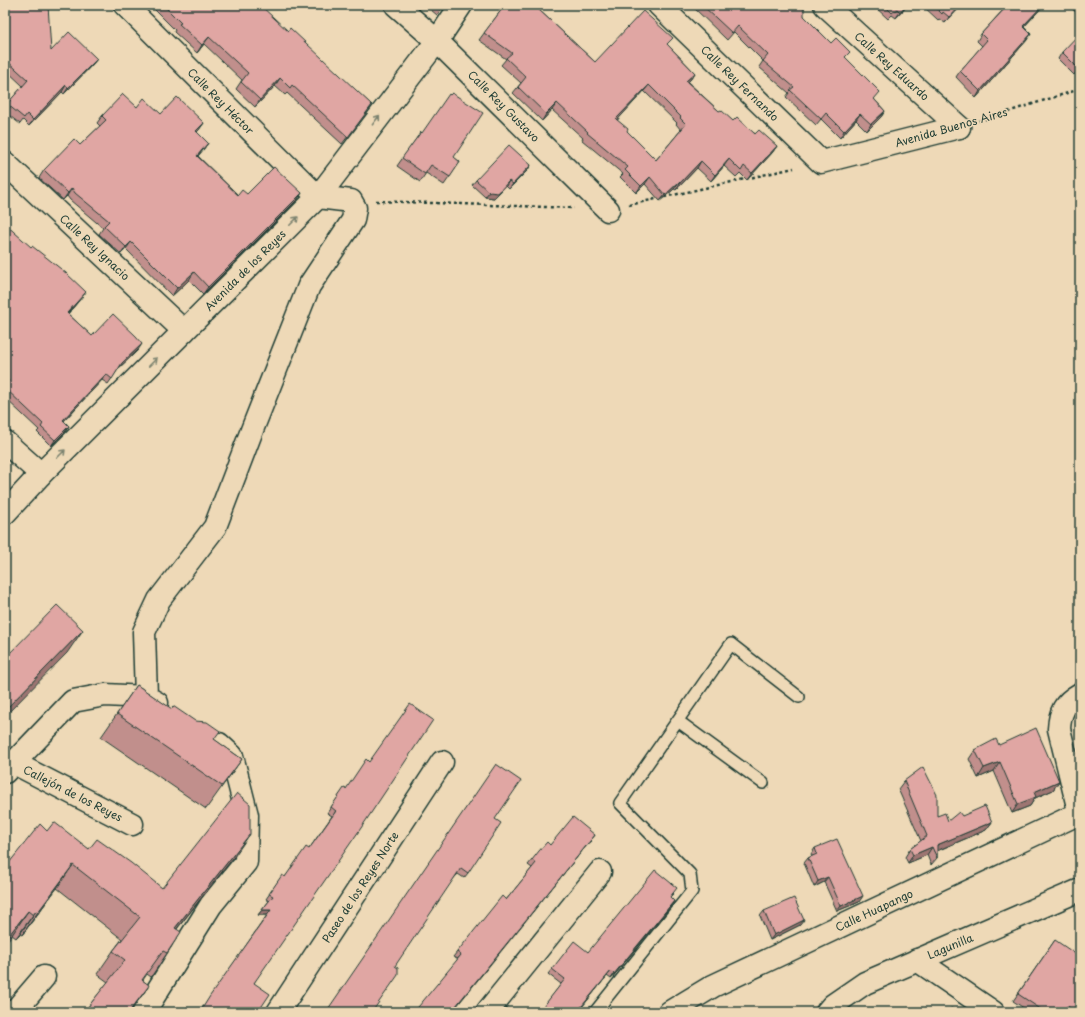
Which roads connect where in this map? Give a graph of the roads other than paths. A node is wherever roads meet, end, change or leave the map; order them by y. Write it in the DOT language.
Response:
graph roads {
  1 [pos="125,5"];
  2 [pos="396,5"];
  3 [pos="461,5"];
  4 [pos="659,5"];
  5 [pos="825,5"];
  6 [pos="438,40"];
  7 [pos="959,127"];
  8 [pos="822,162"];
  9 [pos="5,163"];
  10 [pos="318,197"];
  11 [pos="608,210"];
  12 [pos="184,331"];
  13 [pos="5,442"];
  14 [pos="41,474"];
  15 [pos="5,513"];
  16 [pos="1080,694"];
  17 [pos="146,697"];
  18 [pos="799,697"];
  19 [pos="173,711"];
  20 [pos="678,721"];
  21 [pos="204,731"];
  22 [pos="442,762"];
  23 [pos="9,767"];
  24 [pos="763,783"];
  25 [pos="1080,814"];
  26 [pos="132,824"];
  27 [pos="600,872"];
  28 [pos="1080,890"];
  29 [pos="918,960"];
  30 [pos="44,977"];
  31 [pos="14,1012"];
  32 [pos="144,1012"];
  33 [pos="278,1012"];
  34 [pos="487,1012"];
  35 [pos="595,1012"];
  36 [pos="670,1012"];
  37 [pos="827,1012"];
  38 [pos="992,1012"];
  1 -- 10 [label="street, Calle Rey Héctor"];
  2 -- 6 [label="street, Calle Rey Gustavo"];
  3 -- 6 [label="street, Avenida de los Reyes"];
  4 -- 8 [label="street, Calle Rey Fernando"];
  5 -- 7 [label="street, Calle Rey Eduardo"];
  10 -- 6 [label="street, Avenida de los Reyes, one-way"];
  6 -- 11 [label="street, Calle Rey Gustavo"];
  7 -- 8 [label="street, Avenida Buenos Aires"];
  9 -- 12 [label="street, Calle Rey Ignacio"];
  12 -- 10 [label="street, Avenida de los Reyes, one-way"];
  10 -- 17 [label="street"];
  14 -- 12 [label="street, Avenida de los Reyes, one-way"];
  13 -- 14 [label="street"];
  14 -- 15 [label="street, Avenida de los Reyes"];
  16 -- 25 [label="street"];
  17 -- 19 [label="street"];
  17 -- 23 [label="street, Callejón de los Reyes"];
  18 -- 20 [label="lane"];
  20 -- 24 [label="lane"];
  20 -- 35 [label="lane"];
  21 -- 32 [label="street"];
  22 -- 33 [label="street, Paseo de los Reyes Norte"];
  23 -- 26 [label="street, Callejón de los Reyes"];
  25 -- 36 [label="street, Calle Huapango"];
  27 -- 34 [label="street"];
  28 -- 29 [label="street, Lagunilla"];
  29 -- 37 [label="street, Lagunilla"];
  29 -- 38 [label="street"];
  30 -- 31 [label="street"];
}
